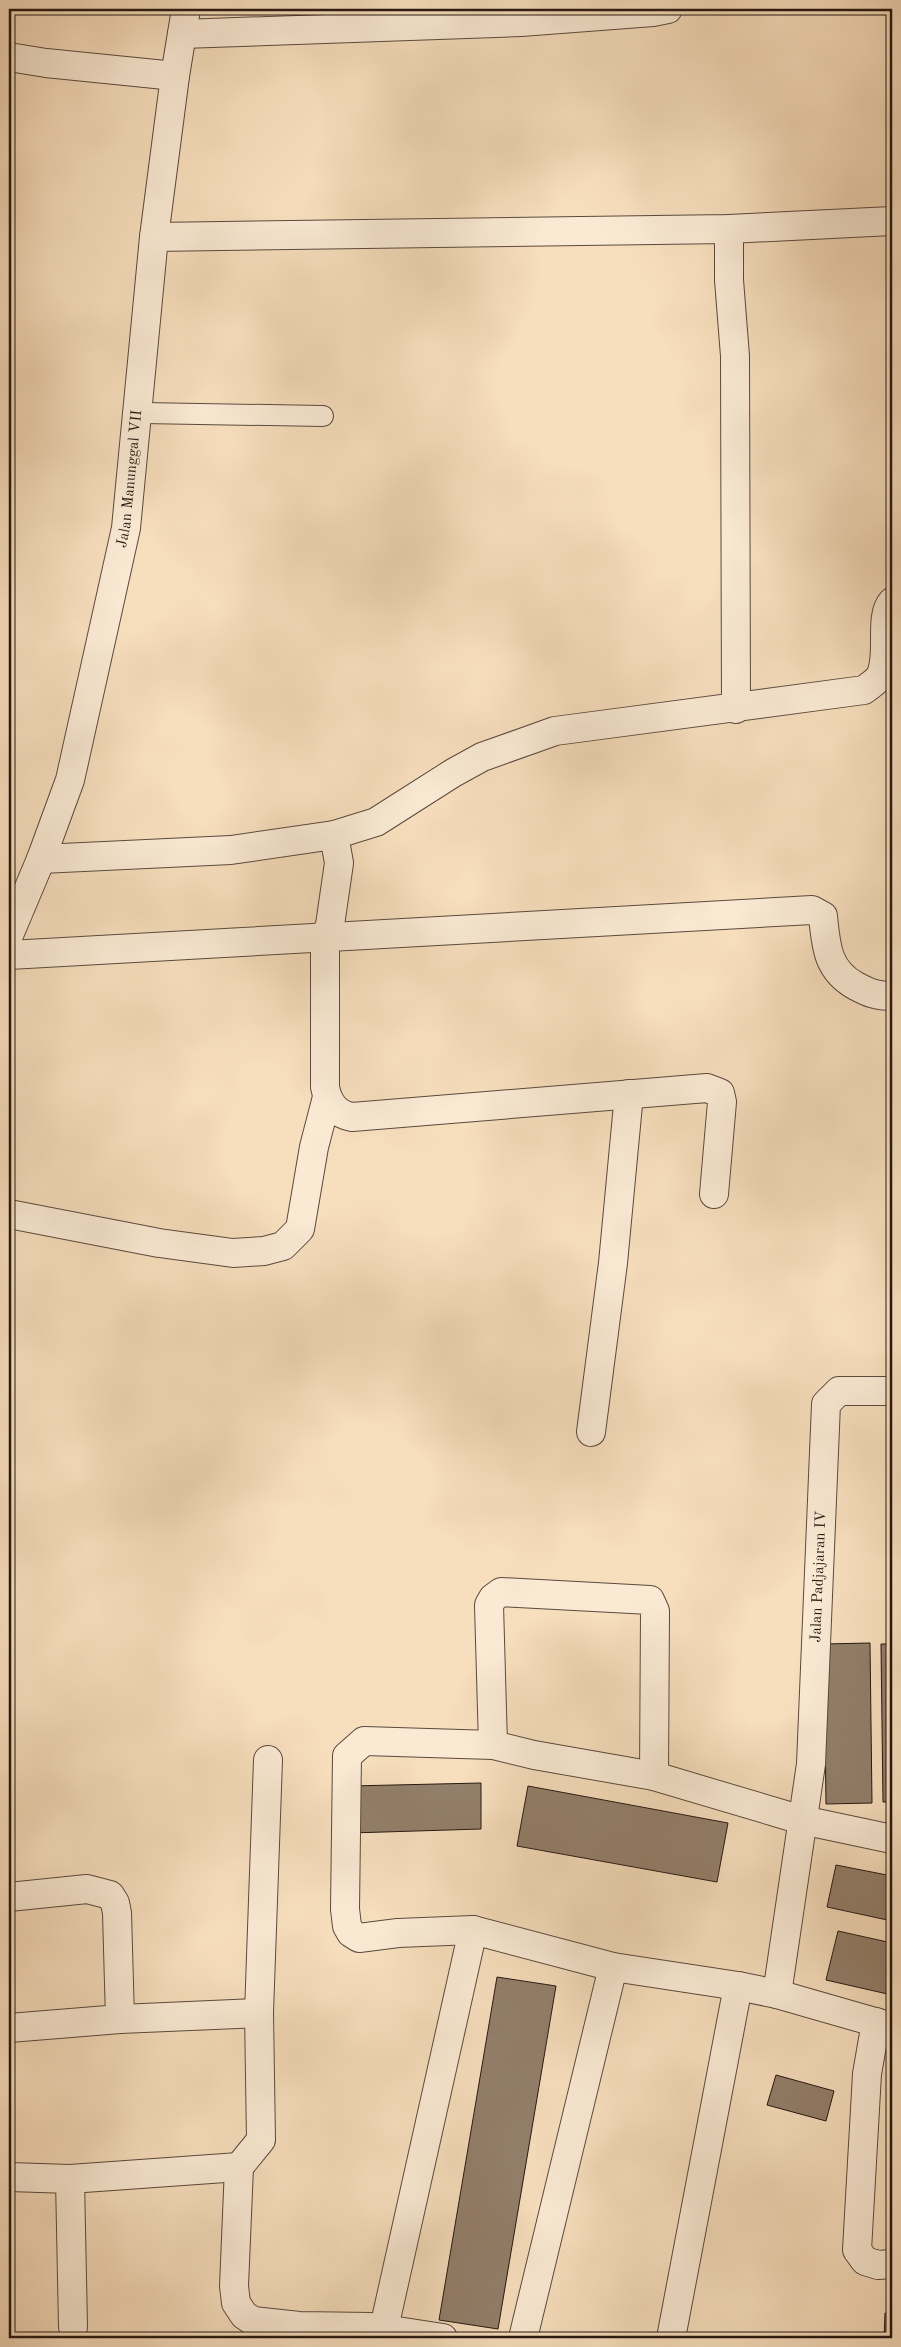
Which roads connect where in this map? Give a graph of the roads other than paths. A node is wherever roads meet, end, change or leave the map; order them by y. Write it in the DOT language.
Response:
graph roads {
  1 [pos="658,10"];
  2 [pos="184,21"];
  3 [pos="9,57"];
  4 [pos="175,76"];
  5 [pos="892,221"];
  6 [pos="729,229"];
  7 [pos="154,237"];
  8 [pos="140,413"];
  9 [pos="323,416"];
  10 [pos="892,602"];
  11 [pos="886,678"];
  12 [pos="736,709"];
  13 [pos="334,834"];
  14 [pos="41,859"];
  15 [pos="9,935"];
  16 [pos="325,936"];
  17 [pos="9,955"];
  18 [pos="892,996"];
  19 [pos="629,1094"];
  20 [pos="327,1097"];
  21 [pos="714,1194"];
  22 [pos="9,1214"];
  23 [pos="892,1390"];
  24 [pos="592,1432"];
  25 [pos="493,1744"];
  26 [pos="268,1760"];
  27 [pos="654,1776"];
  28 [pos="802,1820"];
  29 [pos="892,1839"];
  30 [pos="9,1898"];
  31 [pos="474,1930"];
  32 [pos="613,1967"];
  33 [pos="738,1986"];
  34 [pos="777,1994"];
  35 [pos="259,2013"];
  36 [pos="120,2019"];
  37 [pos="884,2025"];
  38 [pos="9,2028"];
  39 [pos="239,2167"];
  40 [pos="9,2177"];
  41 [pos="70,2179"];
  42 [pos="892,2264"];
  43 [pos="73,2327"];
  44 [pos="384,2328"];
  45 [pos="443,2338"];
  46 [pos="523,2338"];
  47 [pos="671,2338"];
  1 -- 2 [label="street"];
  2 -- 4 [label="street, Jalan Manunggal VII"];
  3 -- 4 [label="street"];
  4 -- 7 [label="street, Jalan Manunggal VII"];
  5 -- 6 [label="street"];
  6 -- 7 [label="street"];
  6 -- 12 [label="street"];
  7 -- 8 [label="street, Jalan Manunggal VII"];
  8 -- 9 [label="lane"];
  8 -- 14 [label="street, Jalan Manunggal VII"];
  10 -- 11 [label="street"];
  11 -- 12 [label="street"];
  12 -- 13 [label="street"];
  13 -- 14 [label="street"];
  13 -- 16 [label="street"];
  14 -- 15 [label="street, Jalan Manunggal VII"];
  16 -- 17 [label="street"];
  16 -- 18 [label="street"];
  16 -- 20 [label="street"];
  19 -- 20 [label="street"];
  19 -- 21 [label="street"];
  19 -- 24 [label="street"];
  20 -- 22 [label="street"];
  23 -- 28 [label="street, Jalan Padjajaran IV"];
  25 -- 27 [label="street"];
  25 -- 27 [label="street"];
  25 -- 31 [label="street"];
  26 -- 35 [label="street"];
  27 -- 28 [label="street"];
  28 -- 29 [label="street"];
  28 -- 34 [label="street, Jalan Padjajaran IV"];
  30 -- 36 [label="street"];
  31 -- 32 [label="street"];
  31 -- 44 [label="street"];
  32 -- 33 [label="street"];
  32 -- 46 [label="street"];
  33 -- 34 [label="street"];
  33 -- 47 [label="street"];
  34 -- 37 [label="street"];
  35 -- 36 [label="street"];
  35 -- 39 [label="street"];
  36 -- 38 [label="street"];
  37 -- 42 [label="street"];
  39 -- 41 [label="street"];
  39 -- 44 [label="street"];
  40 -- 41 [label="street"];
  41 -- 43 [label="street"];
  44 -- 45 [label="street"];
}
